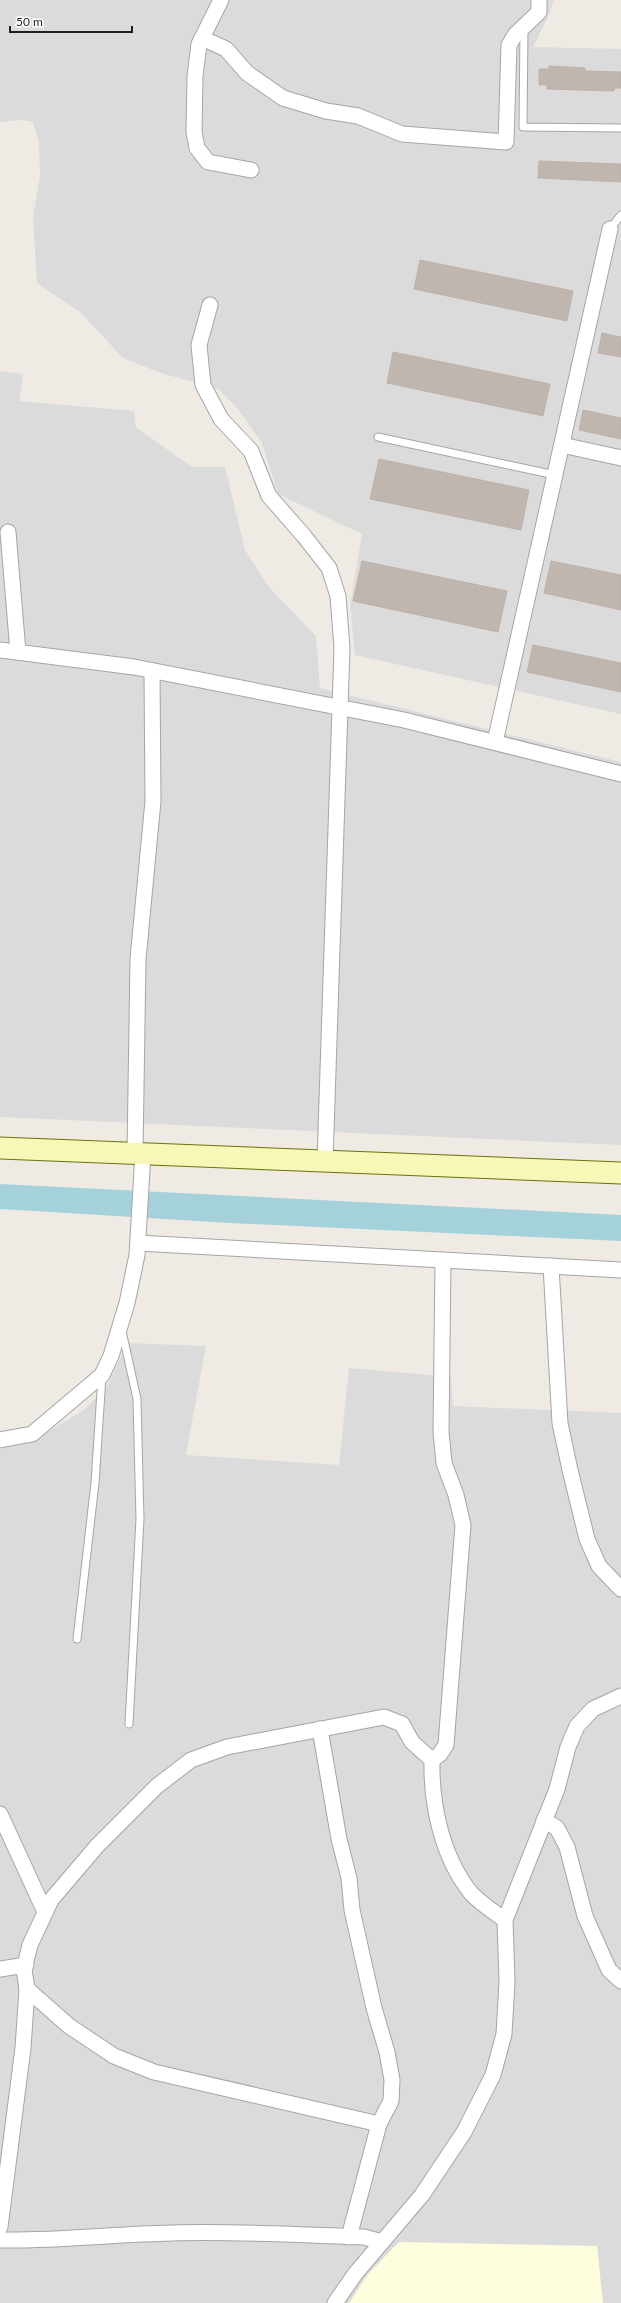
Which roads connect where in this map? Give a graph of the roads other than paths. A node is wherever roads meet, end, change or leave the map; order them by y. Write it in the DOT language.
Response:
graph roads {
  1 [pos="221,0"];
  2 [pos="539,0"];
  3 [pos="524,27"];
  4 [pos="202,38"];
  5 [pos="621,128"];
  6 [pos="251,170"];
  7 [pos="621,215"];
  8 [pos="610,229"];
  9 [pos="210,305"];
  10 [pos="378,437"];
  11 [pos="562,445"];
  12 [pos="621,458"];
  13 [pos="555,475"];
  14 [pos="8,532"];
  15 [pos="0,650"];
  16 [pos="18,652"];
  17 [pos="152,671"];
  18 [pos="339,707"];
  19 [pos="495,742"];
  20 [pos="621,774"];
  21 [pos="0,1148"];
  22 [pos="139,1153"];
  23 [pos="325,1161"];
  24 [pos="621,1173"];
  25 [pos="138,1243"];
  26 [pos="443,1260"];
  27 [pos="551,1266"];
  28 [pos="621,1270"];
  29 [pos="120,1325"];
  30 [pos="102,1375"];
  31 [pos="0,1440"];
  32 [pos="621,1589"];
  33 [pos="77,1639"];
  34 [pos="621,1696"];
  35 [pos="129,1724"];
  36 [pos="320,1728"];
  37 [pos="432,1760"];
  38 [pos="0,1814"];
  39 [pos="544,1820"];
  40 [pos="45,1912"];
  41 [pos="505,1920"];
  42 [pos="26,1964"];
  43 [pos="0,1969"];
  44 [pos="621,1981"];
  45 [pos="27,1989"];
  46 [pos="379,2124"];
  47 [pos="0,2227"];
  48 [pos="349,2236"];
  49 [pos="0,2240"];
  50 [pos="382,2242"];
  51 [pos="335,2303"];
  1 -- 4 [label="street"];
  2 -- 3 [label="street"];
  3 -- 4 [label="street"];
  3 -- 5 [label="lane"];
  4 -- 6 [label="street"];
  7 -- 8 [label="lane"];
  8 -- 11 [label="street"];
  9 -- 18 [label="street"];
  10 -- 13 [label="lane"];
  11 -- 12 [label="street"];
  11 -- 13 [label="street"];
  13 -- 19 [label="street"];
  14 -- 16 [label="street"];
  15 -- 16 [label="street"];
  16 -- 17 [label="street"];
  17 -- 18 [label="street"];
  17 -- 22 [label="street"];
  18 -- 19 [label="street"];
  18 -- 23 [label="street"];
  19 -- 20 [label="street"];
  21 -- 22 [label="main road"];
  22 -- 23 [label="main road"];
  22 -- 25 [label="street"];
  23 -- 24 [label="main road"];
  25 -- 26 [label="street"];
  25 -- 29 [label="street"];
  26 -- 27 [label="street"];
  26 -- 37 [label="street"];
  27 -- 28 [label="street"];
  27 -- 32 [label="street"];
  29 -- 30 [label="street"];
  29 -- 35 [label="lane"];
  30 -- 31 [label="street"];
  30 -- 33 [label="lane"];
  34 -- 39 [label="street"];
  36 -- 37 [label="street"];
  36 -- 40 [label="street"];
  36 -- 46 [label="street"];
  37 -- 41 [label="street"];
  38 -- 40 [label="street"];
  39 -- 41 [label="street"];
  39 -- 44 [label="street"];
  40 -- 42 [label="street"];
  41 -- 50 [label="street"];
  42 -- 43 [label="street"];
  42 -- 45 [label="street"];
  45 -- 46 [label="street"];
  45 -- 47 [label="street"];
  46 -- 48 [label="street"];
  48 -- 49 [label="street"];
  48 -- 50 [label="street"];
  50 -- 51 [label="street"];
}
